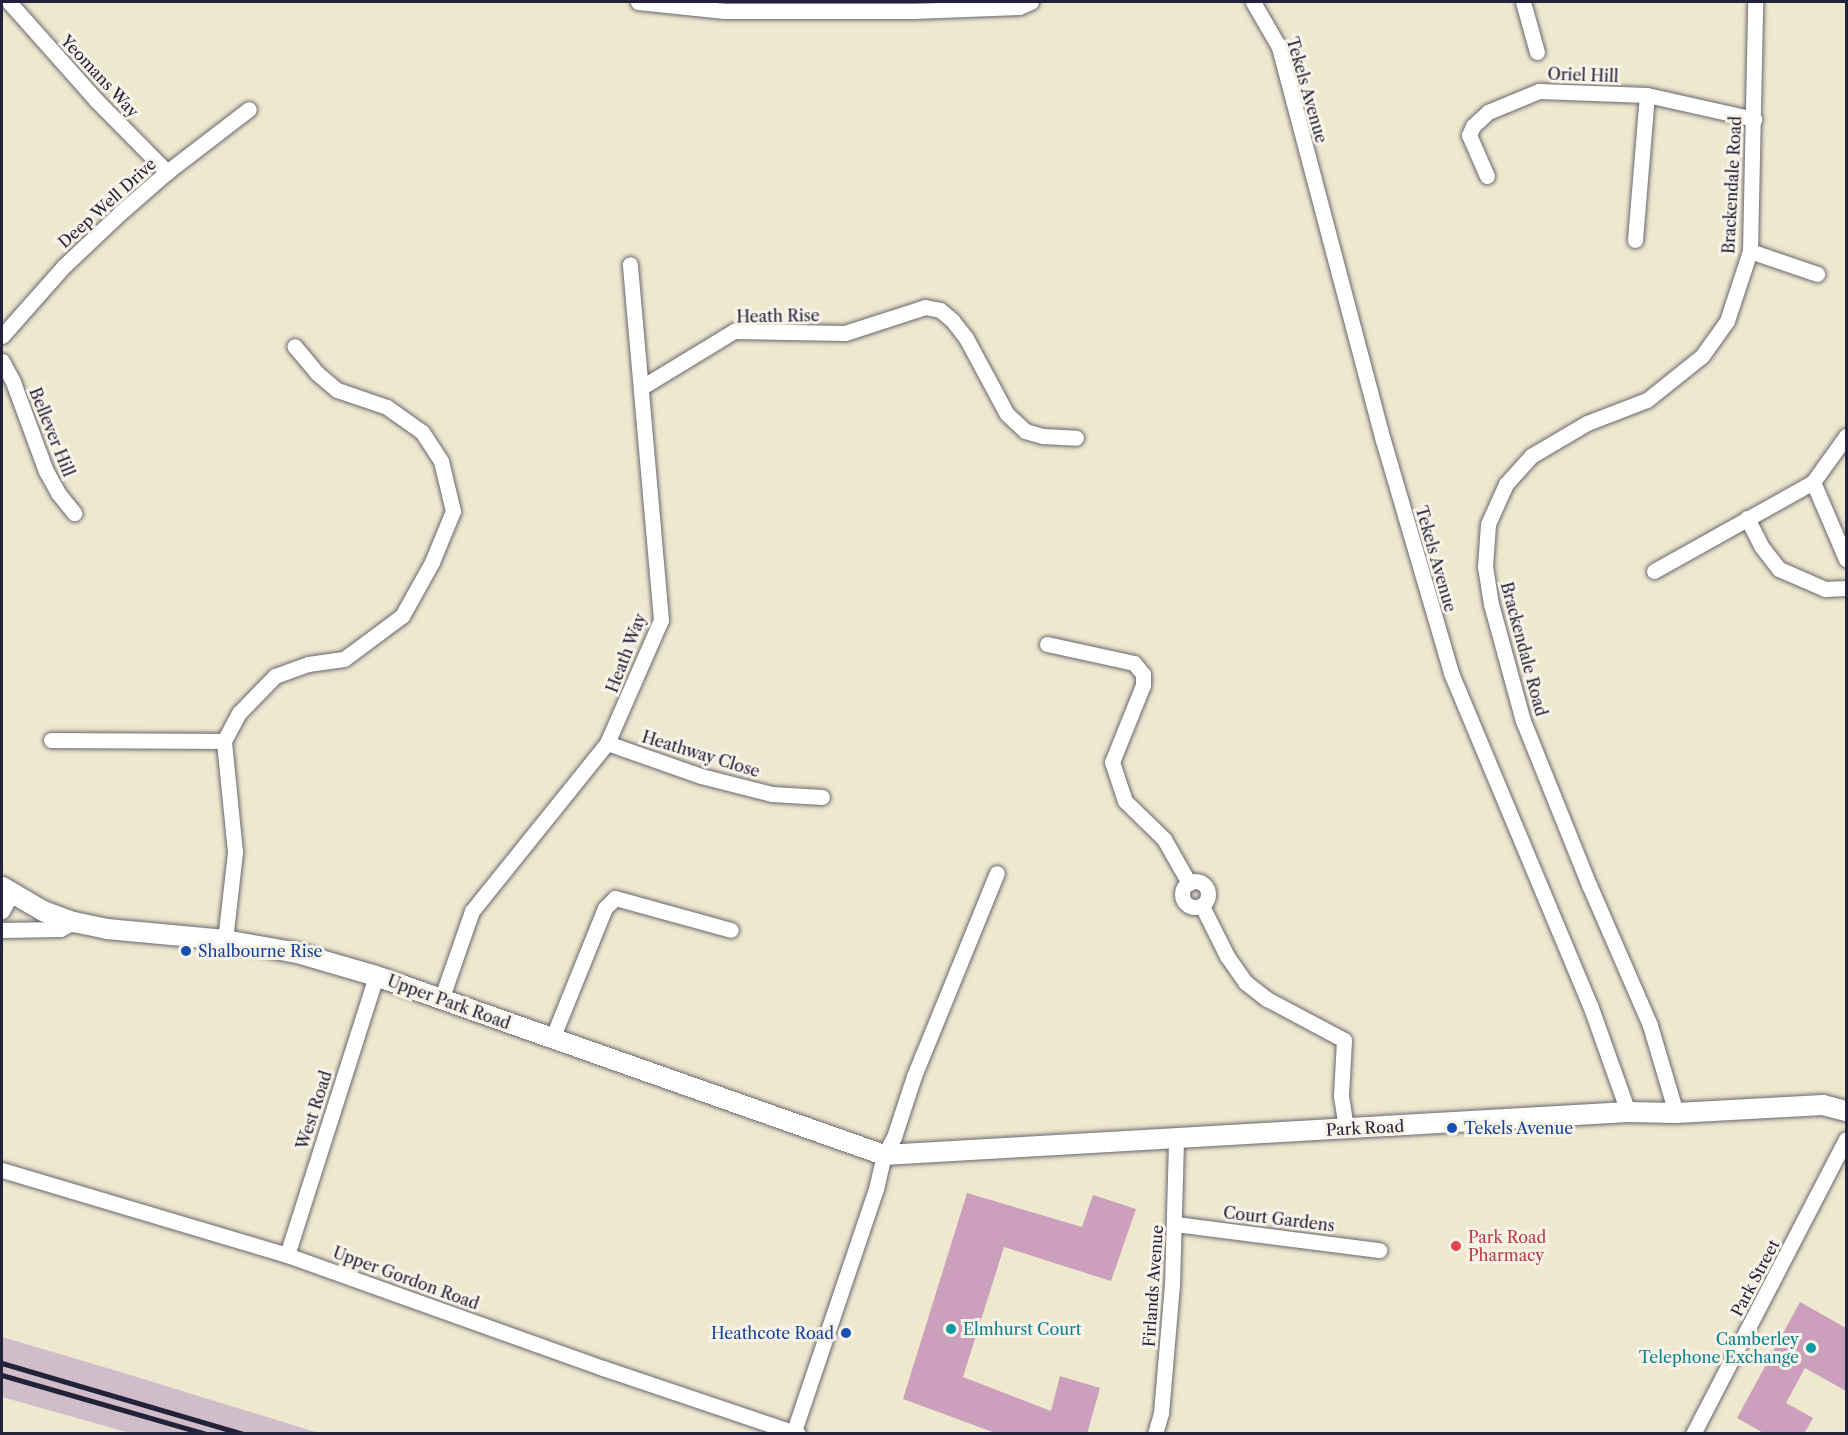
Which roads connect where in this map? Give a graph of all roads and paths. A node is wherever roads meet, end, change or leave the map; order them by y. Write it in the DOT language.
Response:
graph roads {
  1 [pos="9,2"];
  2 [pos="638,2"];
  3 [pos="1031,2"];
  4 [pos="1253,2"];
  5 [pos="1523,2"];
  6 [pos="1755,2"];
  7 [pos="1537,52"];
  8 [pos="1647,95"];
  9 [pos="249,109"];
  10 [pos="1754,119"];
  11 [pos="167,172"];
  12 [pos="1486,176"];
  13 [pos="1635,240"];
  14 [pos="1750,250"];
  15 [pos="630,264"];
  16 [pos="1817,274"];
  17 [pos="2,336"];
  18 [pos="294,346"];
  19 [pos="2,361"];
  20 [pos="642,387"];
  21 [pos="1846,436"];
  22 [pos="1076,438"];
  23 [pos="1814,482"];
  24 [pos="74,513"];
  25 [pos="1747,518"];
  26 [pos="1846,559"];
  27 [pos="1654,571"];
  28 [pos="1846,588"];
  29 [pos="1047,644"];
  30 [pos="51,740"];
  31 [pos="224,741"];
  32 [pos="607,743"];
  33 [pos="822,797"];
  34 [pos="997,873"];
  35 [pos="5,897"];
  36 [pos="74,922"];
  37 [pos="2,930"];
  38 [pos="731,930"];
  39 [pos="225,940"];
  40 [pos="376,976"];
  41 [pos="441,1000"];
  42 [pos="552,1039"];
  43 [pos="1628,1112"];
  44 [pos="1846,1112"];
  45 [pos="1676,1113"];
  46 [pos="1346,1129"];
  47 [pos="1176,1139"];
  48 [pos="1846,1139"];
  49 [pos="884,1155"];
  50 [pos="2,1170"];
  51 [pos="1175,1224"];
  52 [pos="1379,1250"];
  53 [pos="287,1255"];
  54 [pos="795,1433"];
  55 [pos="1155,1434"];
  56 [pos="1693,1434"];
  1 -- 11 [label="street, Yeomans Way"];
  2 -- 3 [label="street"];
  4 -- 43 [label="street, Tekels Avenue"];
  5 -- 7 [label="street"];
  6 -- 10 [label="street, Brackendale Road"];
  8 -- 10 [label="street, Oriel Hill"];
  8 -- 12 [label="street, Oriel Hill"];
  8 -- 13 [label="street"];
  9 -- 11 [label="street, Deep Well Drive"];
  10 -- 14 [label="street, Brackendale Road"];
  11 -- 17 [label="street, Deep Well Drive"];
  14 -- 16 [label="street"];
  14 -- 45 [label="street, Brackendale Road"];
  15 -- 20 [label="street, Heath Way"];
  18 -- 31 [label="street"];
  19 -- 24 [label="street, Bellever Hill"];
  20 -- 22 [label="street, Heath Rise"];
  20 -- 32 [label="street, Heath Way"];
  21 -- 23 [label="street"];
  23 -- 25 [label="street"];
  23 -- 26 [label="street"];
  25 -- 27 [label="street"];
  25 -- 28 [label="street"];
  29 -- 46 [label="street"];
  30 -- 31 [label="street"];
  31 -- 39 [label="street"];
  32 -- 33 [label="street, Heathway Close"];
  32 -- 41 [label="street, Heath Way"];
  34 -- 49 [label="street"];
  35 -- 36 [label="street"];
  36 -- 37 [label="street, Upper Park Road"];
  36 -- 39 [label="street, Upper Park Road"];
  38 -- 42 [label="street"];
  39 -- 40 [label="street, Upper Park Road"];
  40 -- 41 [label="street, Upper Park Road"];
  40 -- 53 [label="street, West Road"];
  41 -- 42 [label="street, Upper Park Road"];
  42 -- 49 [label="street, Upper Park Road"];
  43 -- 45 [label="street, Park Road"];
  43 -- 46 [label="street, Park Road"];
  44 -- 45 [label="street, Park Road"];
  46 -- 47 [label="street, Park Road"];
  47 -- 49 [label="street, Park Road"];
  47 -- 51 [label="street, Firlands Avenue"];
  48 -- 56 [label="street, Park Street"];
  49 -- 54 [label="street"];
  50 -- 53 [label="street, Upper Gordon Road"];
  51 -- 52 [label="street, Court Gardens"];
  51 -- 55 [label="street, Firlands Avenue"];
  53 -- 54 [label="street, Upper Gordon Road"];
}
